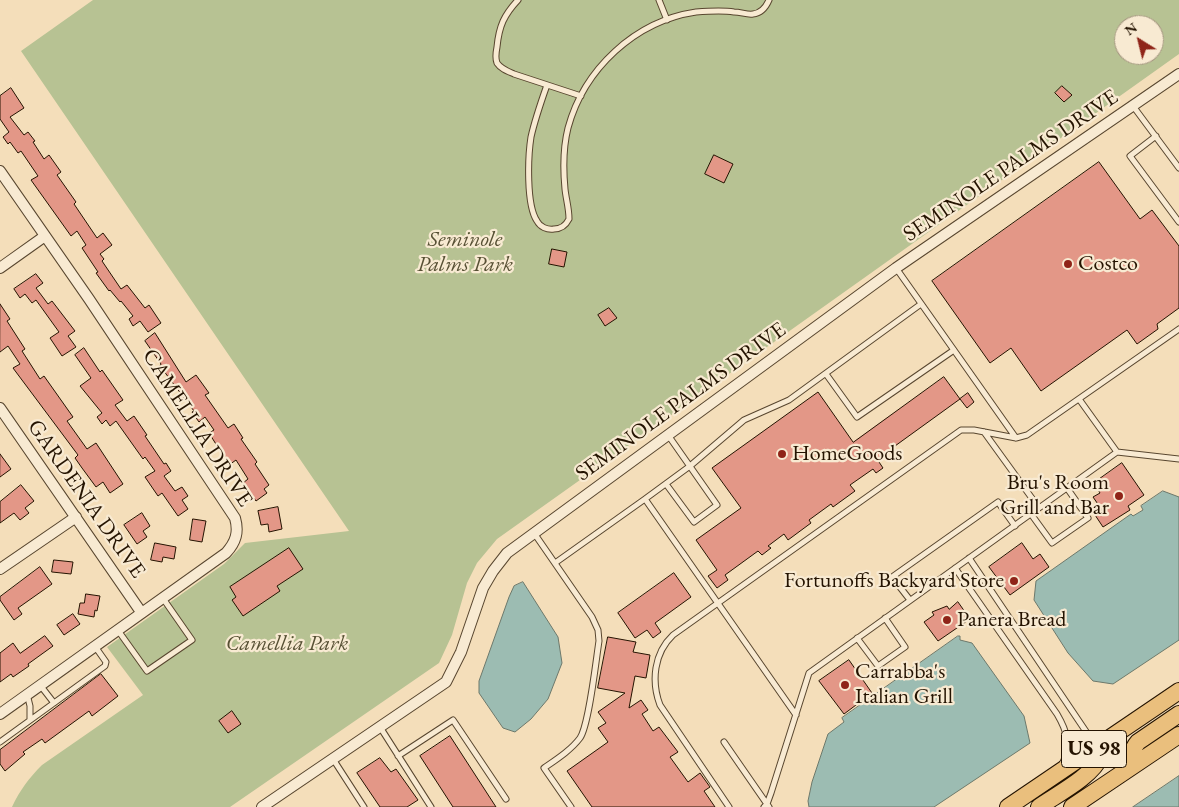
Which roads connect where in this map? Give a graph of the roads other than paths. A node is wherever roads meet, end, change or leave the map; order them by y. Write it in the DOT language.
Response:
graph roads {
  1 [pos="518,0"];
  2 [pos="660,0"];
  3 [pos="769,0"];
  4 [pos="667,20"];
  5 [pos="1179,74"];
  6 [pos="547,85"];
  7 [pos="581,96"];
  8 [pos="1133,106"];
  9 [pos="1156,136"];
  10 [pos="1179,168"];
  11 [pos="0,172"];
  12 [pos="1179,222"];
  13 [pos="46,236"];
  14 [pos="0,268"];
  15 [pos="896,268"];
  16 [pos="922,304"];
  17 [pos="1179,329"];
  18 [pos="954,350"];
  19 [pos="826,374"];
  20 [pos="1079,399"];
  21 [pos="1,410"];
  22 [pos="984,431"];
  23 [pos="668,435"];
  24 [pos="1016,438"];
  25 [pos="1118,452"];
  26 [pos="1179,459"];
  27 [pos="690,466"];
  28 [pos="666,484"];
  29 [pos="1067,488"];
  30 [pos="645,499"];
  31 [pos="1039,508"];
  32 [pos="1031,514"];
  33 [pos="76,517"];
  34 [pos="1015,526"];
  35 [pos="534,533"];
  36 [pos="969,558"];
  37 [pos="555,563"];
  38 [pos="955,568"];
  39 [pos="0,569"];
  40 [pos="162,597"];
  41 [pos="910,600"];
  42 [pos="718,603"];
  43 [pos="142,612"];
  44 [pos="885,618"];
  45 [pos="117,629"];
  46 [pos="857,638"];
  47 [pos="94,645"];
  48 [pos="40,684"];
  49 [pos="1179,691"];
  50 [pos="27,694"];
  51 [pos="54,703"];
  52 [pos="0,714"];
  53 [pos="796,714"];
  54 [pos="1179,714"];
  55 [pos="30,720"];
  56 [pos="379,727"];
  57 [pos="1179,735"];
  58 [pos="0,742"];
  59 [pos="724,742"];
  60 [pos="1099,745"];
  61 [pos="398,756"];
  62 [pos="332,759"];
  63 [pos="1136,764"];
  64 [pos="1056,775"];
  65 [pos="506,799"];
  66 [pos="767,806"];
  67 [pos="262,807"];
  68 [pos="364,807"];
  69 [pos="430,807"];
  70 [pos="572,807"];
  71 [pos="729,807"];
  72 [pos="1008,807"];
  73 [pos="1039,807"];
  74 [pos="1072,807"];
  1 -- 6 [label="lane"];
  2 -- 4 [label="lane"];
  3 -- 4 [label="lane"];
  4 -- 7 [label="lane"];
  5 -- 8 [label="street, SEMINOLE PALMS DRIVE"];
  6 -- 7 [label="lane"];
  6 -- 7 [label="lane"];
  8 -- 9 [label="lane"];
  8 -- 15 [label="street, SEMINOLE PALMS DRIVE"];
  9 -- 10 [label="lane"];
  9 -- 12 [label="lane"];
  11 -- 13 [label="street, CAMELLIA DRIVE"];
  13 -- 14 [label="street"];
  13 -- 40 [label="street, CAMELLIA DRIVE"];
  15 -- 16 [label="lane"];
  15 -- 23 [label="street, SEMINOLE PALMS DRIVE"];
  16 -- 18 [label="lane"];
  16 -- 19 [label="lane"];
  17 -- 20 [label="lane"];
  18 -- 19 [label="lane"];
  18 -- 24 [label="lane"];
  19 -- 27 [label="lane"];
  20 -- 24 [label="lane"];
  20 -- 25 [label="lane"];
  21 -- 33 [label="street, GARDENIA DRIVE"];
  22 -- 24 [label="lane"];
  22 -- 31 [label="lane"];
  22 -- 42 [label="lane"];
  23 -- 27 [label="lane"];
  23 -- 35 [label="street, SEMINOLE PALMS DRIVE"];
  25 -- 26 [label="lane"];
  25 -- 29 [label="lane"];
  27 -- 28 [label="lane"];
  27 -- 28 [label="lane"];
  28 -- 30 [label="lane"];
  29 -- 31 [label="lane"];
  29 -- 32 [label="lane"];
  30 -- 37 [label="lane"];
  30 -- 42 [label="lane"];
  31 -- 32 [label="lane"];
  32 -- 34 [label="lane"];
  33 -- 39 [label="street"];
  33 -- 43 [label="street, GARDENIA DRIVE"];
  34 -- 36 [label="lane"];
  34 -- 41 [label="lane"];
  35 -- 37 [label="lane"];
  35 -- 56 [label="street, SEMINOLE PALMS DRIVE"];
  36 -- 38 [label="lane"];
  36 -- 60 [label="lane"];
  37 -- 70 [label="lane"];
  38 -- 41 [label="lane"];
  38 -- 64 [label="lane"];
  40 -- 43 [label="street, CAMELLIA DRIVE"];
  40 -- 45 [label="lane"];
  41 -- 44 [label="lane"];
  42 -- 53 [label="lane"];
  42 -- 71 [label="lane"];
  43 -- 45 [label="street, CAMELLIA DRIVE"];
  44 -- 46 [label="lane"];
  44 -- 46 [label="lane"];
  45 -- 47 [label="street, CAMELLIA DRIVE"];
  46 -- 53 [label="lane"];
  47 -- 48 [label="street, CAMELLIA DRIVE"];
  47 -- 51 [label="lane"];
  48 -- 50 [label="street, CAMELLIA DRIVE"];
  48 -- 51 [label="lane"];
  49 -- 60 [label="highway, US 98"];
  50 -- 52 [label="street, CAMELLIA DRIVE"];
  50 -- 55 [label="lane"];
  51 -- 55 [label="lane"];
  53 -- 66 [label="lane"];
  54 -- 63 [label="highway"];
  55 -- 58 [label="lane"];
  56 -- 61 [label="lane"];
  56 -- 62 [label="street, SEMINOLE PALMS DRIVE"];
  57 -- 63 [label="highway, US 98"];
  59 -- 66 [label="lane"];
  60 -- 64 [label="highway, US 98"];
  60 -- 73 [label="highway"];
  61 -- 65 [label="lane"];
  61 -- 69 [label="lane"];
  62 -- 67 [label="street, SEMINOLE PALMS DRIVE"];
  62 -- 68 [label="lane"];
  63 -- 74 [label="highway, US 98"];
  64 -- 72 [label="highway, US 98"];
}
